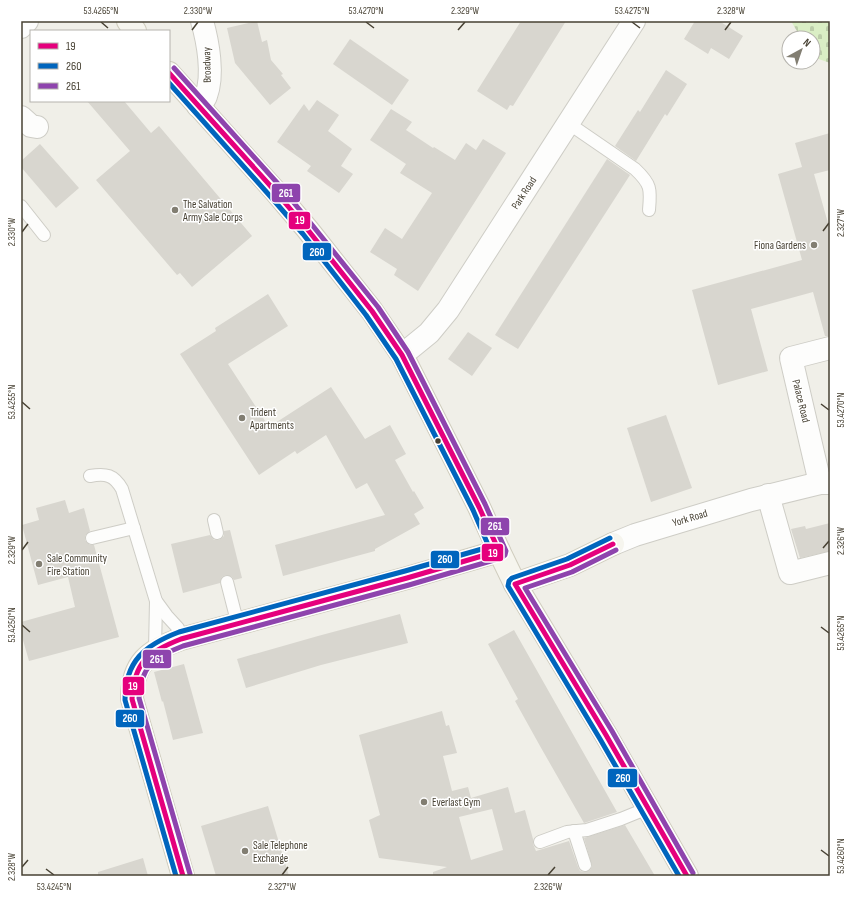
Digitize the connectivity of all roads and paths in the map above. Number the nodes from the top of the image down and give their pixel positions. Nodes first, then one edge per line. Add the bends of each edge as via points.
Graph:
1 (27, 21) edge
2 (128, 21) edge
3 (202, 21) edge
4 (634, 21) edge
5 (21, 27) edge
6 (134, 30) edge
7 (170, 74) edge
8 (198, 106) junction
9 (568, 123) junction
10 (21, 206) edge
11 (649, 210) dead end
12 (44, 235) dead end
13 (830, 348) edge
14 (402, 355) junction
15 (90, 476) dead end
16 (825, 483) edge
17 (768, 495) junction
18 (214, 520) dead end
19 (134, 528) junction
20 (217, 533) dead end
21 (92, 538) dead end
22 (613, 544) joint
23 (499, 551) junction
24 (830, 563) edge
25 (227, 582) dead end
26 (515, 584) junction
27 (156, 601) junction
28 (238, 625) junction
29 (181, 639) junction
30 (150, 654) junction
31 (648, 808) junction
32 (574, 832) junction
33 (540, 842) dead end
34 (585, 865) dead end
35 (183, 876) edge
36 (686, 876) edge

1 - 5 street
2 - 6 main road
3 - 8 street, Broadway via 206,34 209,80 206,98
4 - 9 street, Park Road
7 - 8 main road
8 - 14 main road via 308,230 372,311
9 - 11 lane via 643,176 651,192
9 - 14 street, Park Road via 448,310 429,333
10 - 12 lane
13 - 16 street, Palace Road via 791,358
14 - 23 main road via 479,506
15 - 19 lane via 106,475 118,482
16 - 17 street, York Road
17 - 22 street, York Road
17 - 24 street via 790,574
18 - 20 lane
19 - 21 lane
19 - 27 lane
22 - 26 main road via 570,565
23 - 26 main road
23 - 28 main road
25 - 28 lane
26 - 31 main road
27 - 29 lane via 178,628
27 - 30 lane
28 - 29 main road
29 - 30 main road via 168,643
30 - 35 main road via 134,676 132,699
31 - 32 lane via 587,830
31 - 36 main road
32 - 33 lane
32 - 34 lane

